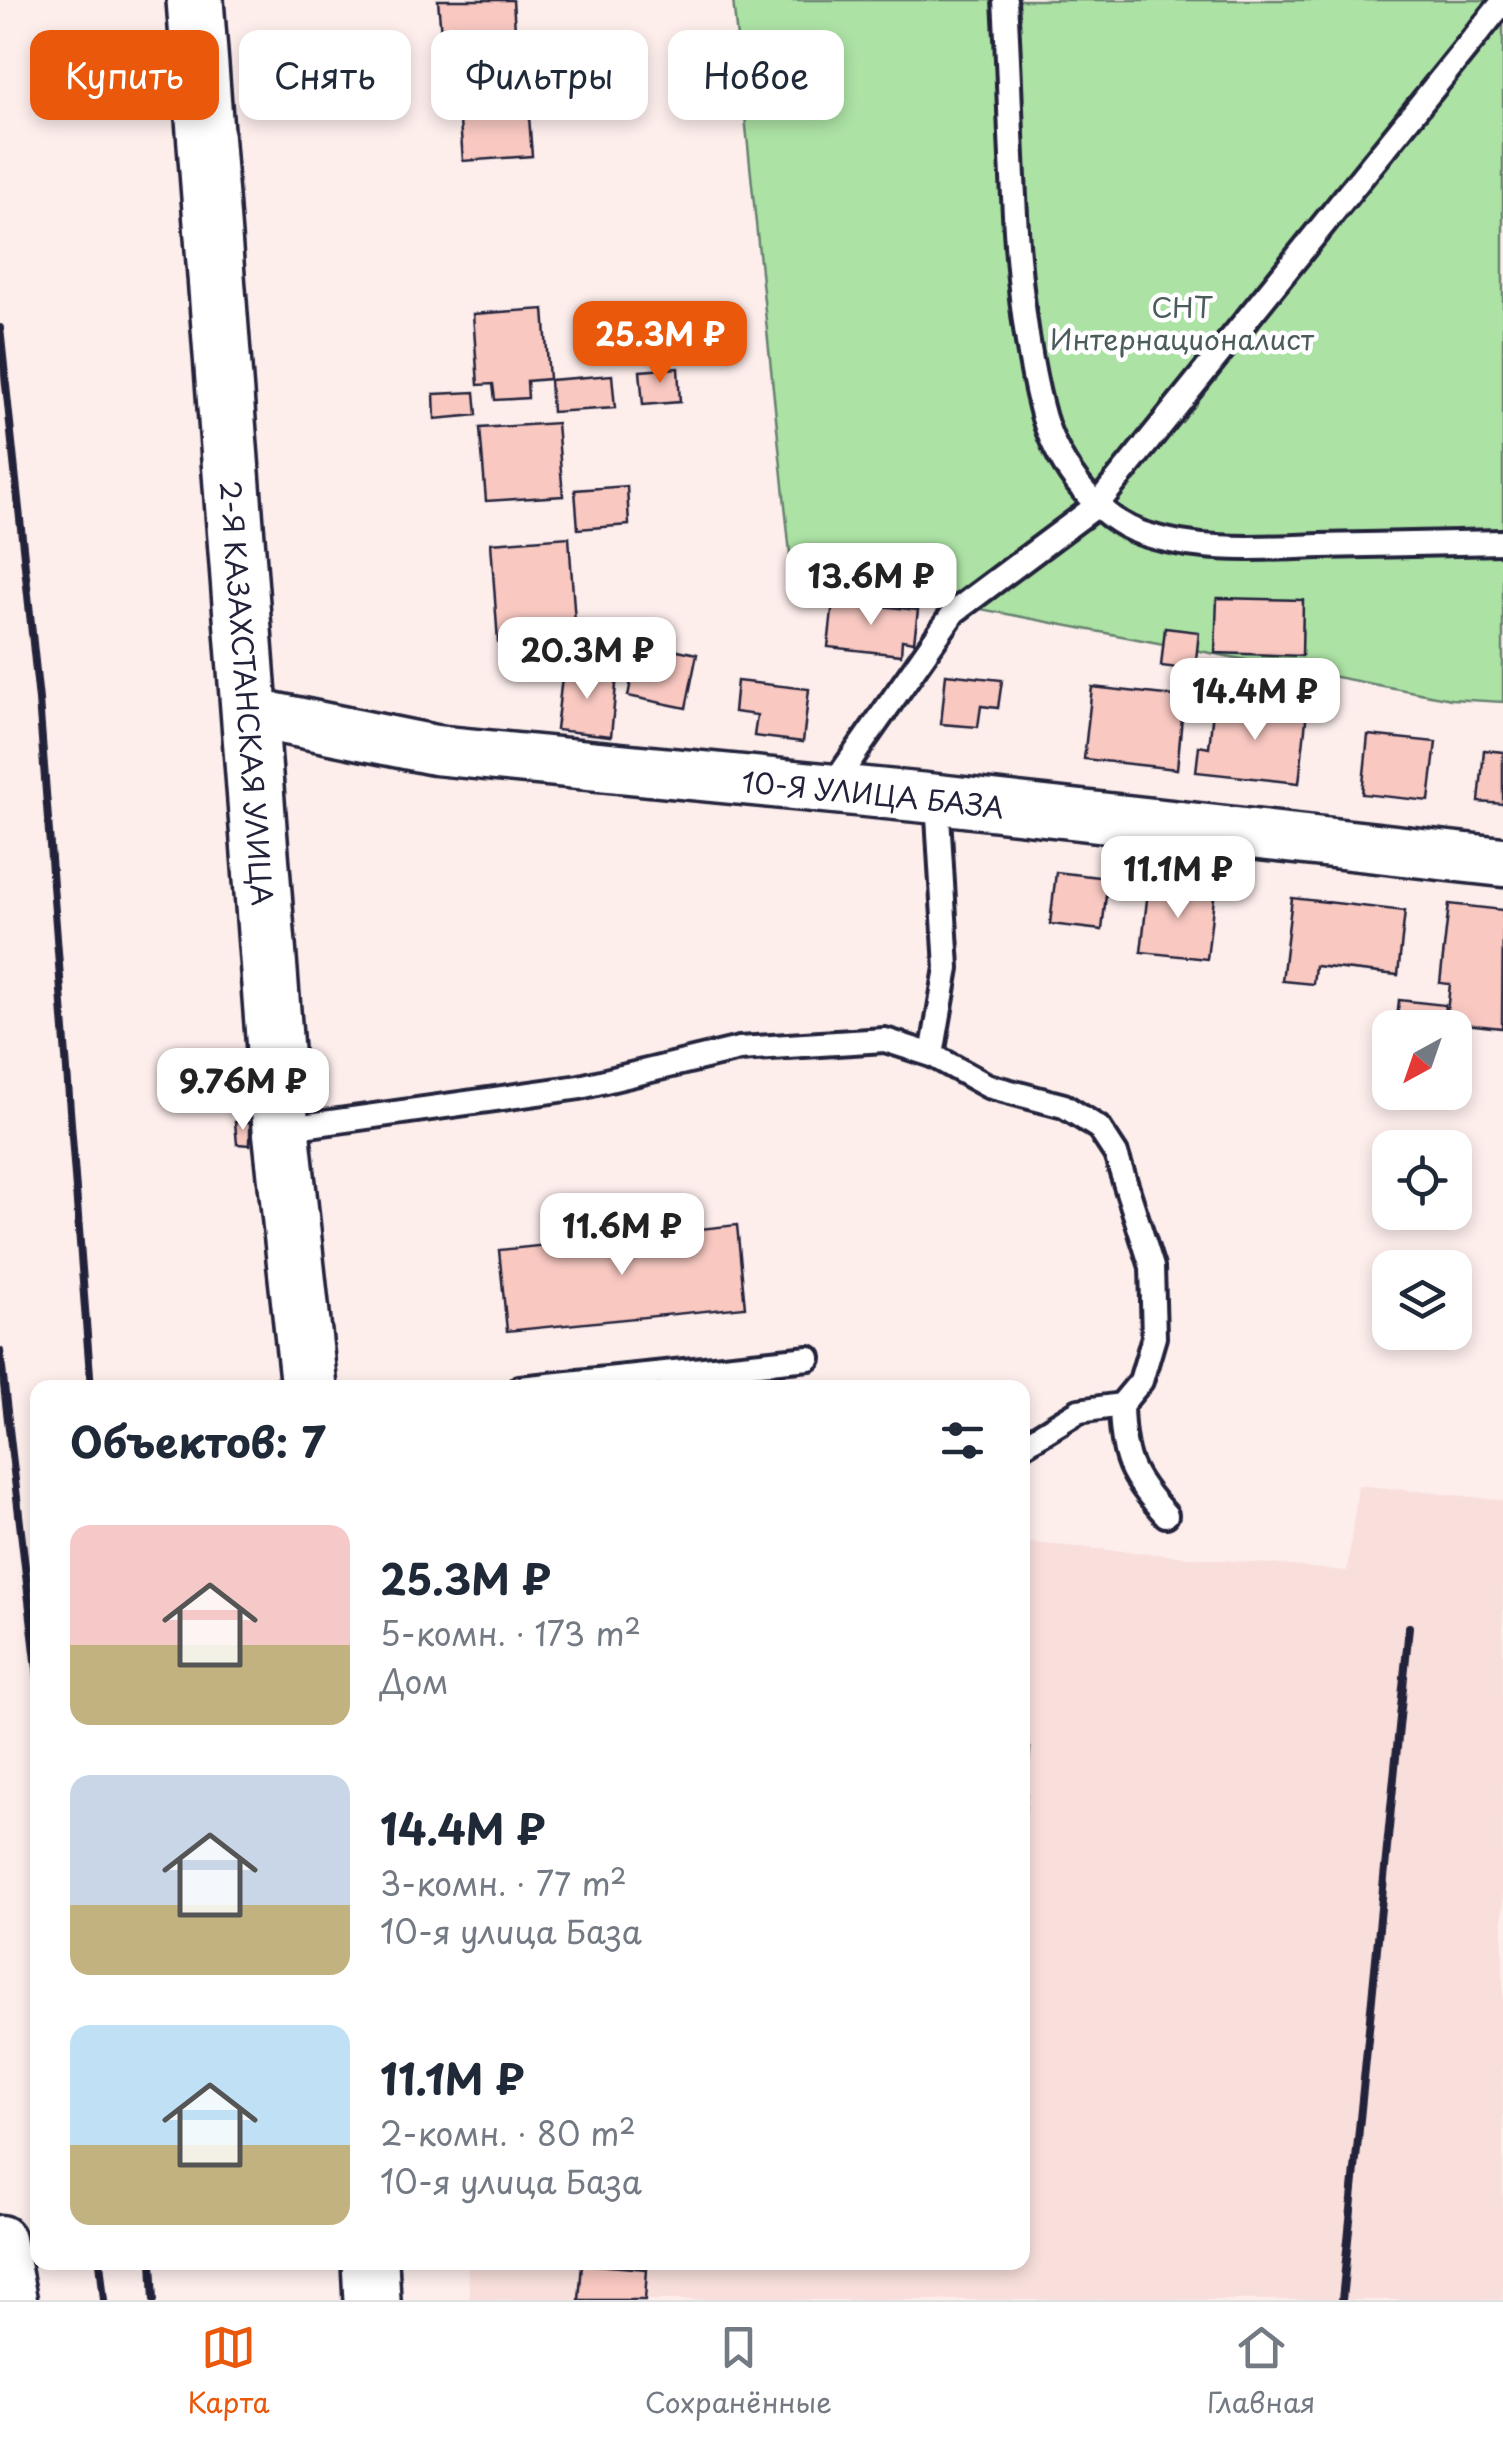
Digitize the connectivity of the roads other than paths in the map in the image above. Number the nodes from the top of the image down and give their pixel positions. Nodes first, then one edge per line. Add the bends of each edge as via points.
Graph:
1 (194, 0) edge
2 (1006, 0) edge
3 (1503, 2) edge
4 (1096, 506) junction
5 (1503, 542) edge
6 (247, 712) junction
7 (830, 789) junction
8 (937, 799) junction
9 (1503, 862) edge
10 (932, 1056) junction
11 (281, 1129) junction
12 (810, 1358) dead end
13 (309, 1380) edge
14 (597, 1380) edge
15 (1121, 1405) junction
16 (1030, 1441) edge
17 (1166, 1515) dead end
18 (0, 2240) edge
19 (370, 2270) edge
20 (12, 2300) edge
21 (372, 2300) edge

1 - 6 street, 2-Я КАЗАХСТАНСКАЯ УЛИЦА
2 - 4 lane via 1024,306 1042,410 1066,464
3 - 4 lane
4 - 5 lane via 1138,532 1180,543 1237,548
4 - 7 lane via 954,612
6 - 7 street, 10-Я УЛИЦА БАЗА via 435,750
6 - 11 street, 2-Я КАЗАХСТАНСКАЯ УЛИЦА
7 - 8 street, 10-Я УЛИЦА БАЗА
8 - 9 street, 10-Я УЛИЦА БАЗА
8 - 10 lane via 948,968
10 - 11 lane via 885,1040 739,1049 580,1087
10 - 15 lane via 988,1086 1064,1106 1099,1128 1116,1154 1152,1267 1154,1338 1141,1380
11 - 13 street, 2-Я КАЗАХСТАНСКАЯ УЛИЦА
12 - 14 lane
15 - 16 lane via 1078,1411
15 - 17 lane via 1122,1449 1139,1486
18 - 20 street
19 - 21 street

